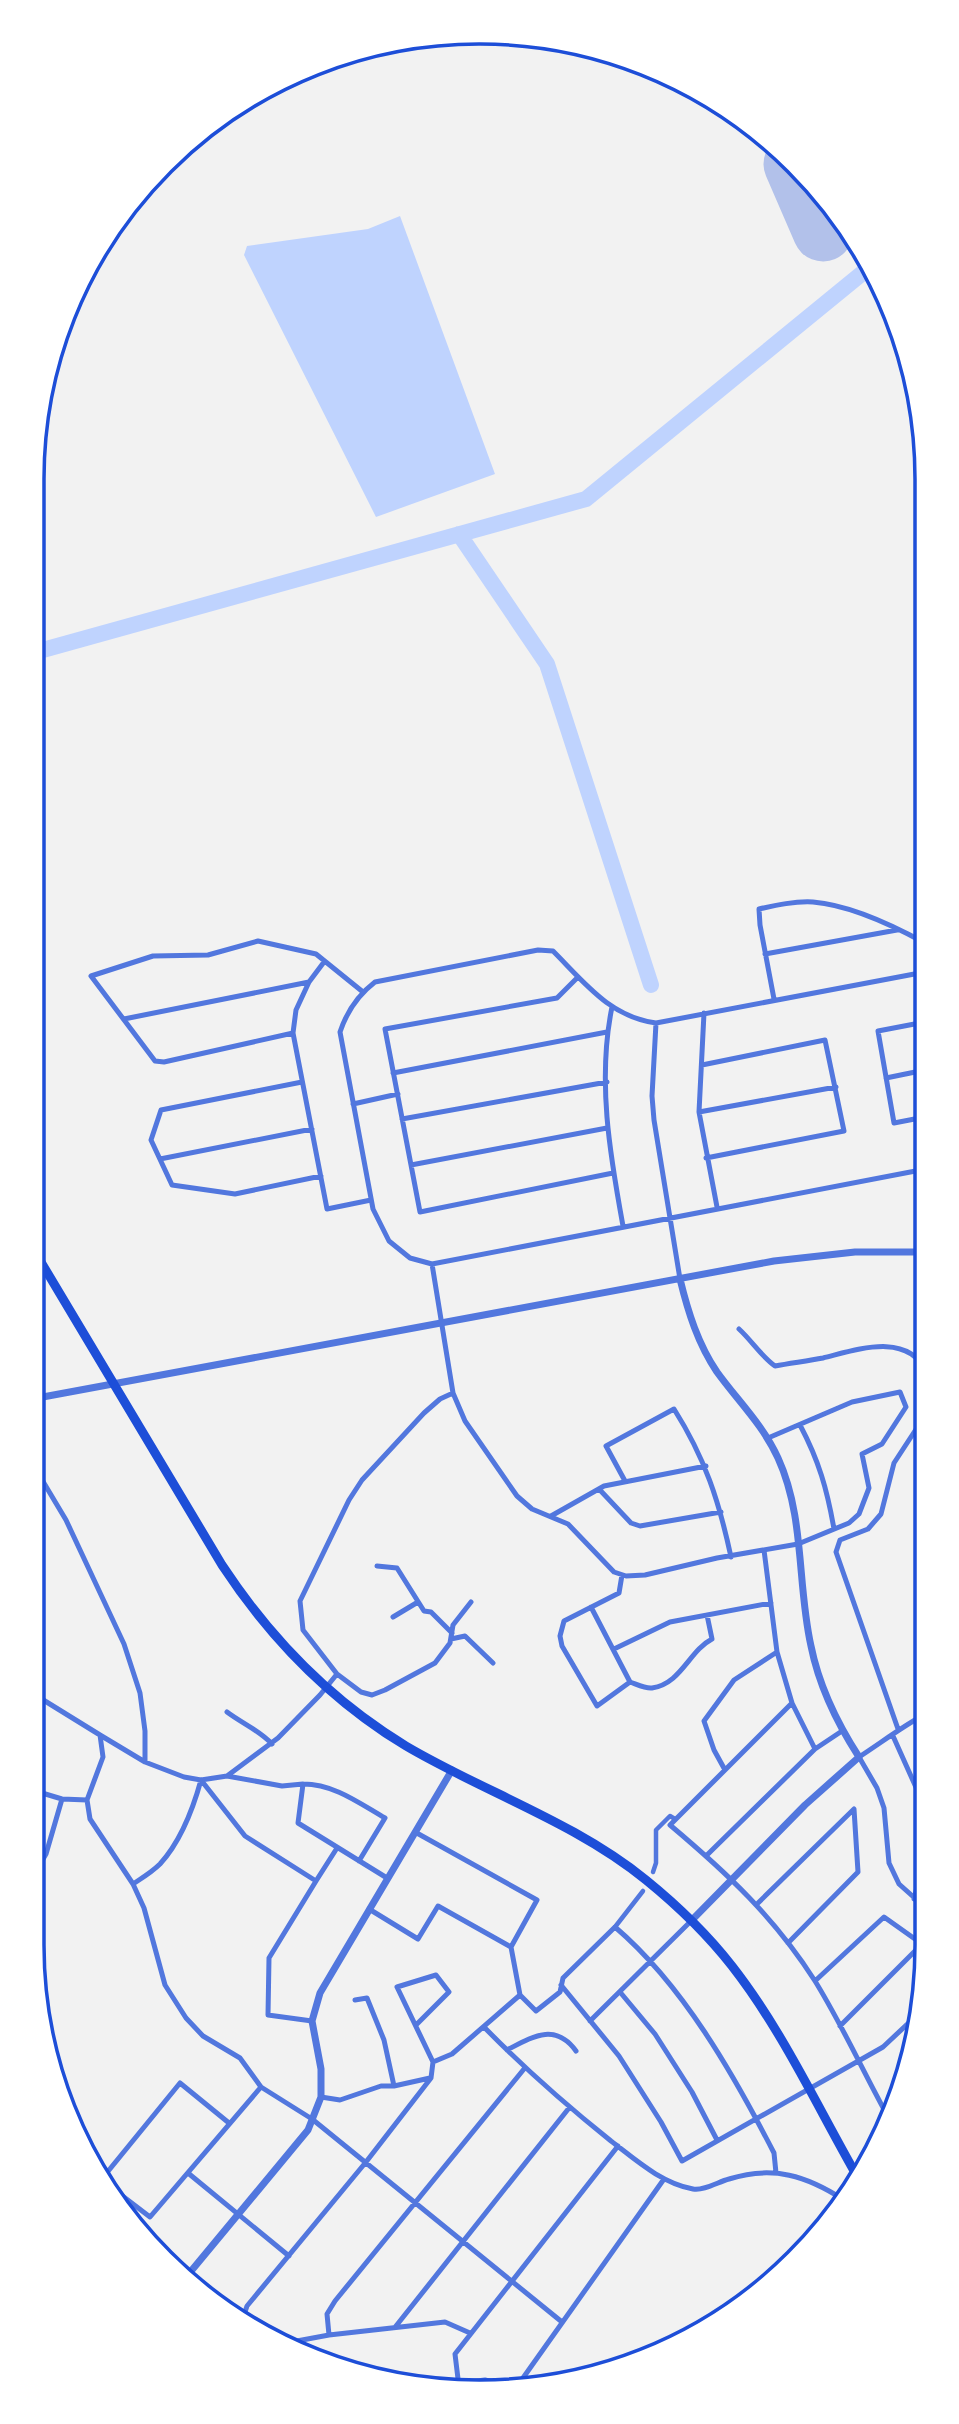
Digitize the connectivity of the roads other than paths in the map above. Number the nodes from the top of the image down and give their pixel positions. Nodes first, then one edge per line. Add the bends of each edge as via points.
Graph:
1 (900, 929) junction
2 (915, 937) edge
3 (765, 954) junction
4 (324, 962) junction
5 (915, 974) edge
6 (578, 977) junction
7 (309, 982) junction
8 (363, 992) junction
9 (774, 999) junction
10 (612, 1007) junction
11 (704, 1013) junction
12 (124, 1019) junction
13 (656, 1023) junction
14 (915, 1024) edge
15 (607, 1032) junction
16 (293, 1033) junction
17 (702, 1065) junction
18 (915, 1072) edge
19 (393, 1073) junction
20 (886, 1078) junction
21 (302, 1082) junction
22 (607, 1082) junction
23 (836, 1087) junction
24 (397, 1094) junction
25 (353, 1104) junction
26 (699, 1112) junction
27 (402, 1119) junction
28 (915, 1119) edge
29 (607, 1128) junction
30 (312, 1129) junction
31 (706, 1158) junction
32 (160, 1159) junction
33 (411, 1165) junction
34 (915, 1171) edge
35 (614, 1174) junction
36 (321, 1176) junction
37 (371, 1200) junction
38 (717, 1208) junction
39 (669, 1217) junction
40 (623, 1226) junction
41 (915, 1252) edge
42 (432, 1264) junction
43 (44, 1268) edge
44 (680, 1279) junction
45 (441, 1324) junction
46 (739, 1329) dead end
47 (915, 1359) edge
48 (112, 1384) junction
49 (453, 1393) junction
50 (44, 1397) edge
51 (800, 1425) junction
52 (915, 1431) edge
53 (768, 1438) junction
54 (706, 1466) junction
55 (625, 1481) junction
56 (44, 1483) edge
57 (599, 1489) junction
58 (721, 1512) junction
59 (550, 1517) junction
60 (834, 1529) junction
61 (797, 1544) junction
62 (764, 1550) junction
63 (731, 1557) junction
64 (377, 1566) dead end
65 (622, 1575) junction
66 (418, 1602) junction
67 (471, 1602) dead end
68 (771, 1603) junction
69 (591, 1607) junction
70 (707, 1615) junction
71 (393, 1617) dead end
72 (451, 1636) junction
73 (614, 1649) junction
74 (777, 1652) junction
75 (493, 1663) dead end
76 (337, 1674) junction
77 (630, 1682) junction
78 (327, 1688) junction
79 (44, 1700) edge
80 (792, 1703) junction
81 (228, 1712) dead end
82 (915, 1720) edge
83 (898, 1729) junction
84 (842, 1731) junction
85 (100, 1735) junction
86 (893, 1735) junction
87 (272, 1744) junction
88 (815, 1749) junction
89 (859, 1757) junction
90 (145, 1762) junction
91 (452, 1770) junction
92 (725, 1770) junction
93 (228, 1776) junction
94 (201, 1780) junction
95 (303, 1784) junction
96 (915, 1785) edge
97 (44, 1794) edge
98 (62, 1799) junction
99 (87, 1800) junction
100 (676, 1819) junction
101 (415, 1832) junction
102 (337, 1848) junction
103 (708, 1855) junction
104 (44, 1857) edge
105 (359, 1861) junction
106 (653, 1872) dead end
107 (387, 1878) junction
108 (733, 1878) junction
109 (316, 1881) junction
110 (133, 1884) junction
111 (643, 1891) dead end
112 (915, 1895) edge
113 (914, 1899) joint
114 (757, 1904) junction
115 (369, 1909) junction
116 (692, 1920) junction
117 (615, 1927) junction
118 (915, 1939) edge
119 (788, 1943) junction
120 (511, 1947) junction
121 (915, 1951) edge
122 (649, 1962) junction
123 (815, 1981) junction
124 (561, 1985) junction
125 (620, 1992) junction
126 (520, 1995) junction
127 (355, 2000) dead end
128 (312, 2021) junction
129 (590, 2021) junction
130 (908, 2023) edge
131 (416, 2025) junction
132 (840, 2026) junction
133 (484, 2027) junction
134 (507, 2050) junction
135 (576, 2051) dead end
136 (858, 2062) junction
137 (433, 2063) junction
138 (524, 2069) junction
139 (431, 2078) junction
140 (394, 2086) junction
141 (261, 2087) junction
142 (808, 2091) junction
143 (321, 2097) junction
144 (569, 2108) junction
145 (883, 2108) edge
146 (312, 2119) junction
147 (755, 2120) junction
148 (229, 2123) junction
149 (717, 2140) junction
150 (618, 2146) junction
151 (366, 2162) junction
152 (853, 2169) edge
153 (108, 2172) edge
154 (188, 2173) junction
155 (776, 2173) junction
156 (664, 2179) junction
157 (836, 2195) edge
158 (125, 2198) edge
159 (415, 2203) junction
160 (239, 2213) junction
161 (463, 2241) junction
162 (289, 2256) junction
163 (191, 2271) edge
164 (512, 2281) junction
165 (245, 2312) edge
166 (562, 2322) junction
167 (396, 2326) junction
168 (470, 2333) junction
169 (329, 2335) junction
170 (299, 2341) edge
171 (524, 2378) edge
172 (458, 2379) edge

1 - 2 street
1 - 3 street
1 - 3 street via 832,905 781,904 759,909
3 - 9 street
4 - 7 street
4 - 8 street
4 - 12 street via 316,954 258,941 208,955 153,956 91,976
5 - 9 street
6 - 8 street via 553,951 538,950 375,982
6 - 10 street
6 - 19 street via 557,998 385,1029
7 - 12 street
7 - 16 street via 296,1010
8 - 25 street via 340,1032
9 - 11 street
10 - 13 street via 626,1017
10 - 15 street
11 - 13 street
11 - 17 street
12 - 16 street via 155,1061 164,1062
13 - 39 street via 652,1096
14 - 20 street via 878,1031
15 - 19 street
15 - 22 street
16 - 21 street
17 - 23 street via 825,1040
17 - 26 street
18 - 20 street
19 - 24 street
20 - 28 street via 894,1123
21 - 30 street
21 - 32 street via 161,1110 151,1140
22 - 27 street
22 - 29 street
23 - 26 street
23 - 31 street via 844,1131
24 - 25 street
24 - 27 street
25 - 37 street
26 - 31 street
27 - 33 street
29 - 33 street
29 - 35 street
30 - 32 street
30 - 36 street
31 - 38 street
32 - 36 street via 172,1185 235,1194
33 - 35 street via 420,1212
34 - 38 street
35 - 40 street
36 - 37 street via 327,1209
37 - 42 street via 389,1241 410,1258
38 - 39 street
39 - 40 street
39 - 44 street
40 - 42 street
41 - 44 street via 813,1255
42 - 45 street
43 - 48 main road
44 - 45 street
44 - 53 street via 708,1358
45 - 48 street
45 - 49 street
46 - 47 street via 775,1366 882,1346 906,1349
48 - 50 street
48 - 78 main road via 246,1601 290,1654
49 - 59 street via 465,1421 517,1496
49 - 76 street via 424,1413 362,1480 300,1601 303,1630
51 - 53 street
51 - 60 street via 817,1458
51 - 60 street via 852,1402 900,1392 905,1407 883,1444 862,1454 869,1489 859,1514
52 - 83 street via 894,1463 881,1514 868,1530 840,1540 836,1552
53 - 61 street via 788,1483
54 - 55 street
54 - 55 street via 674,1409 606,1446
54 - 58 street
55 - 57 street
56 - 90 street via 124,1644 140,1693
57 - 58 street via 631,1523 640,1526
57 - 59 street
58 - 63 street
59 - 65 street via 568,1524
60 - 61 street
61 - 62 street
61 - 84 street via 810,1644
62 - 63 street
62 - 68 street
63 - 65 street via 645,1575
64 - 66 street via 397,1568
65 - 69 street via 619,1592
66 - 71 street
66 - 72 street
67 - 72 street via 453,1625
68 - 70 street
68 - 74 street
69 - 73 street
69 - 77 street via 564,1621 562,1646 597,1706
70 - 73 street via 670,1622
70 - 77 street via 712,1639 700,1645 671,1680 651,1688
72 - 75 street via 464,1636
72 - 76 street via 435,1663 372,1695
73 - 77 street
74 - 80 street
74 - 92 street via 734,1680 704,1721
76 - 78 street
78 - 87 street
78 - 91 main road via 388,1734
79 - 85 street
80 - 88 street
80 - 92 street
81 - 87 street
82 - 83 street
83 - 86 street
84 - 88 street
84 - 89 street
85 - 90 street
85 - 99 street via 103,1757
86 - 89 street
86 - 96 street
87 - 93 street
88 - 103 street
89 - 108 street
89 - 113 street via 884,1808 889,1863 899,1884
90 - 94 street
91 - 101 street
91 - 116 main road via 609,1854
92 - 100 street
93 - 94 street
93 - 95 street via 282,1786
94 - 109 street via 245,1836
94 - 110 street via 173,1846 160,1864
95 - 102 street via 298,1823
95 - 105 street via 339,1792 385,1818
97 - 98 street
98 - 99 street
98 - 104 street
99 - 110 street via 90,1819
100 - 103 street via 670,1825
100 - 106 street via 670,1816 656,1830
101 - 107 street
101 - 120 street via 537,1899
102 - 105 street
102 - 109 street
103 - 108 street
105 - 107 street
107 - 115 street
108 - 114 street
108 - 116 street
109 - 128 street via 269,1958 268,2015
110 - 141 street via 165,1985 186,2018 203,2036 240,2058
111 - 117 street
112 - 113 street
114 - 119 street
114 - 119 street via 853,1808 858,1872
115 - 120 street via 418,1939 438,1906
115 - 128 street via 320,1993
116 - 122 street
116 - 142 main road via 748,1987
117 - 122 street
117 - 124 street via 562,1978
118 - 123 street via 884,1917
119 - 123 street
120 - 126 street
121 - 132 street
122 - 125 street
122 - 147 street via 705,2031
123 - 132 street
124 - 126 street via 560,1992 536,2011
124 - 129 street
125 - 129 street
125 - 149 street via 655,2034
126 - 133 street
127 - 140 street via 367,1998 384,2040
128 - 143 street
129 - 149 street via 640,2086 682,2161
130 - 136 street
131 - 131 street via 397,1987 436,1975 449,1992
131 - 137 street
132 - 136 street
133 - 134 street
133 - 137 street via 452,2054
134 - 135 street via 536,2035 554,2034 569,2041
134 - 138 street
136 - 142 street
136 - 145 street
137 - 139 street
138 - 144 street
138 - 159 street
139 - 140 street
139 - 151 street
140 - 143 street via 340,2099
141 - 146 street
141 - 148 street
142 - 147 street
142 - 152 main road
143 - 146 street
144 - 150 street
144 - 161 street
146 - 151 street
146 - 160 street via 308,2130
147 - 149 street
147 - 155 street via 774,2153
148 - 153 street via 180,2082
148 - 154 street
150 - 156 street
150 - 164 street
151 - 159 street
151 - 162 street
154 - 158 street via 150,2217
154 - 160 street
155 - 156 street via 754,2172 695,2190
155 - 157 street via 814,2182
156 - 166 street
159 - 161 street
159 - 169 street via 335,2301 327,2314
160 - 162 street
160 - 163 street
161 - 164 street
161 - 167 street
162 - 165 street
164 - 166 street
164 - 168 street
166 - 171 street
167 - 168 street via 445,2322
167 - 169 street
168 - 172 street via 455,2354
169 - 170 street

